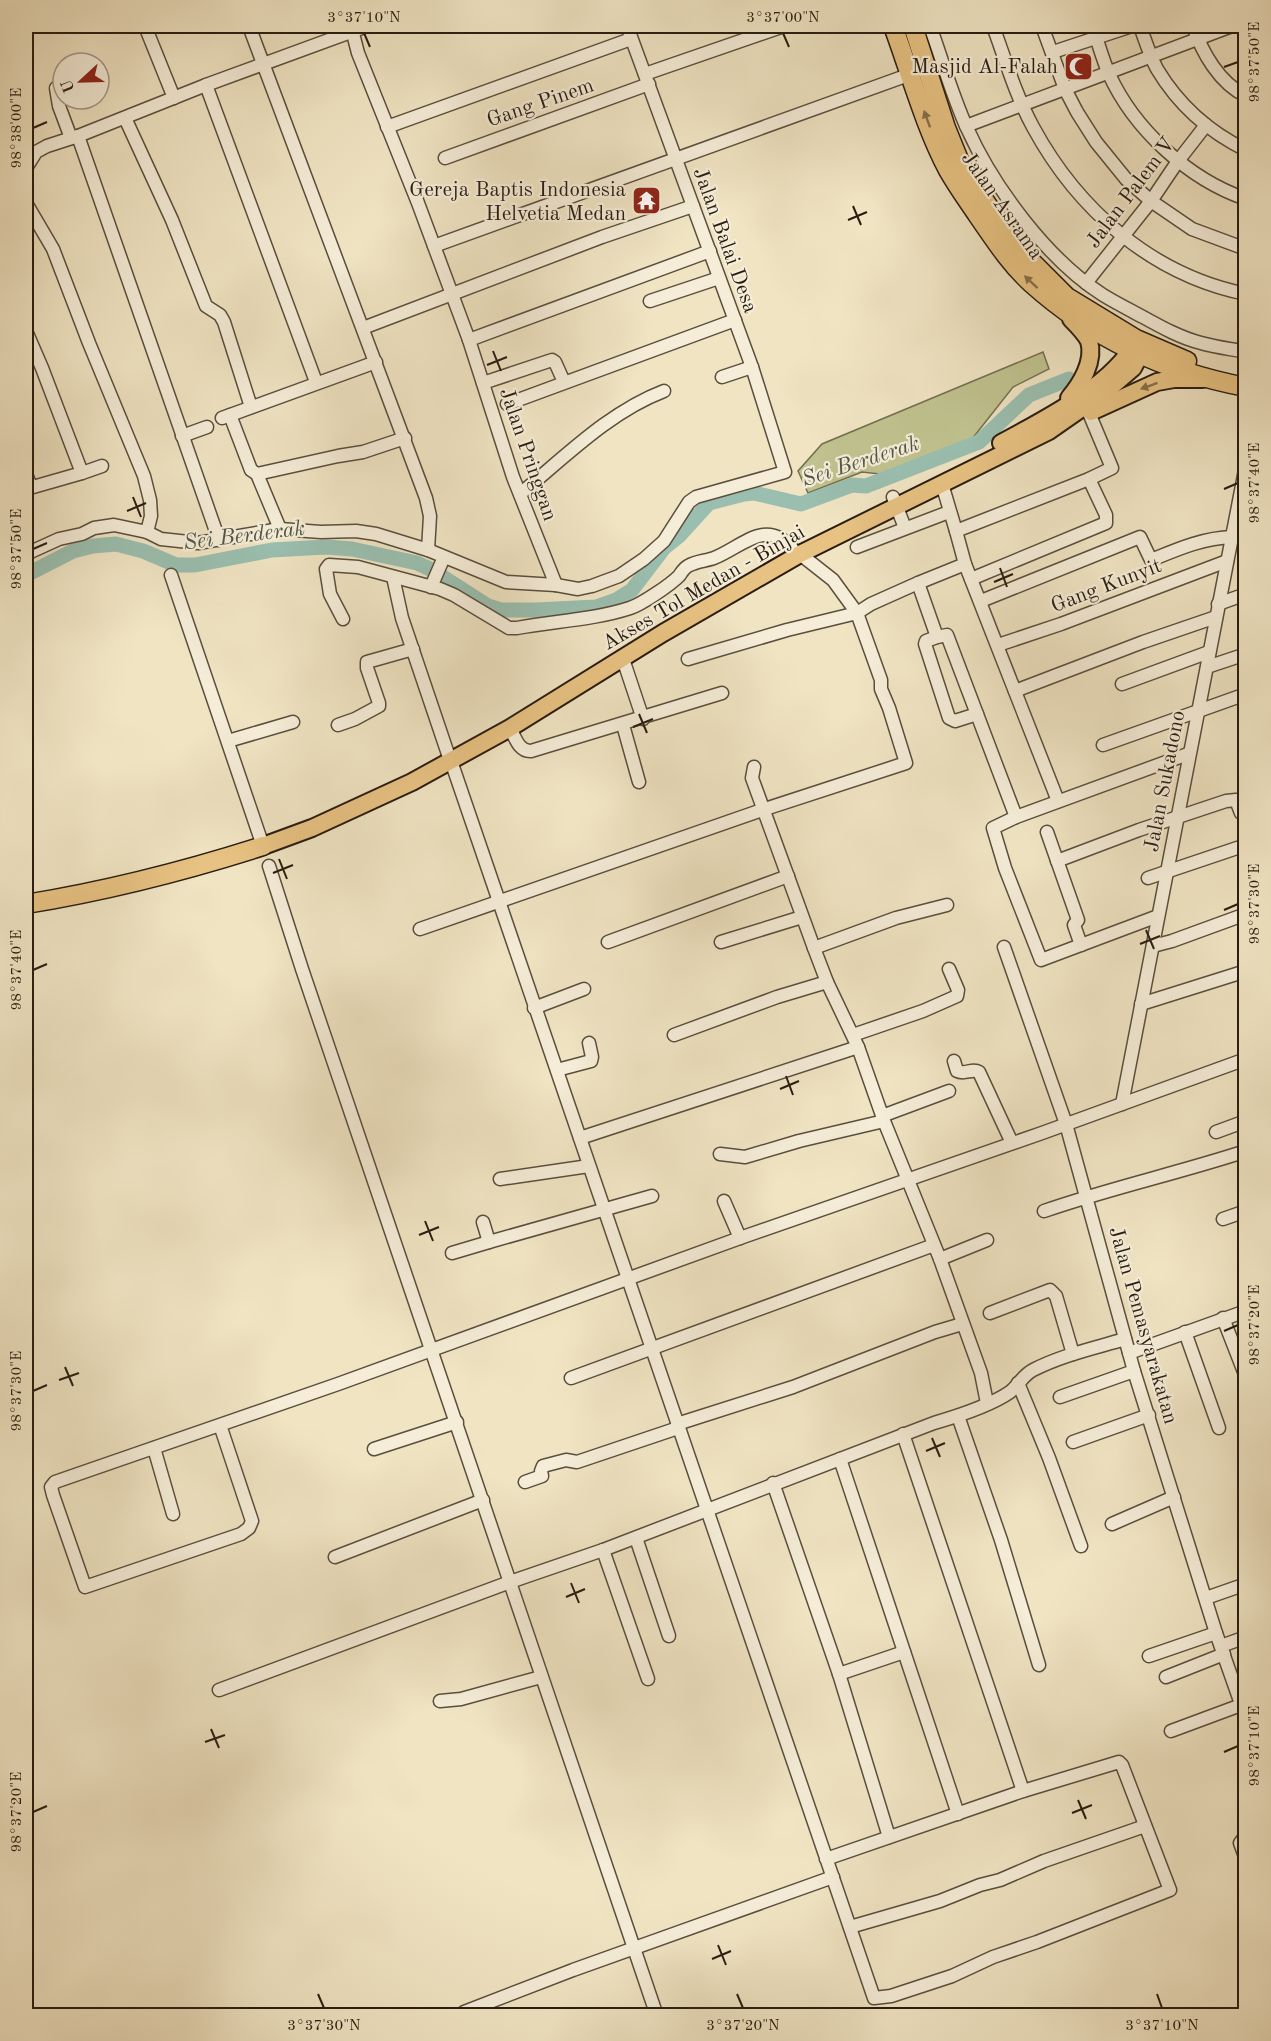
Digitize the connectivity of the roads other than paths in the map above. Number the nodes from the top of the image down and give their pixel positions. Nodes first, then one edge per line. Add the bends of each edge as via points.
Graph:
1 (145, 26) edge
2 (249, 26) edge
3 (367, 26) edge
4 (627, 26) edge
5 (784, 26) edge
6 (893, 26) edge
7 (913, 26) edge
8 (930, 26) edge
9 (993, 26) edge
10 (1042, 26) edge
11 (1092, 26) edge
12 (1132, 26) edge
13 (1140, 26) edge
14 (1193, 26) edge
15 (1232, 26) edge
16 (352, 28) edge
17 (1096, 38) junction
18 (1197, 38) junction
19 (631, 39) junction
20 (1053, 52) junction
21 (1152, 56) junction
22 (264, 65) junction
23 (1108, 72) junction
24 (911, 74) junction
25 (647, 79) junction
26 (206, 85) junction
27 (1065, 88) junction
28 (1245, 96) edge
29 (174, 98) junction
30 (1022, 105) junction
31 (61, 111) edge
32 (125, 118) junction
33 (1206, 125) junction
34 (966, 126) junction
35 (387, 127) junction
36 (74, 137) junction
37 (1245, 150) edge
38 (445, 158) dead end
39 (676, 159) junction
40 (1178, 161) junction
41 (26, 168) edge
42 (1245, 199) edge
43 (1151, 201) junction
44 (26, 203) edge
45 (693, 206) junction
46 (1122, 237) junction
47 (434, 246) junction
48 (1245, 249) edge
49 (710, 251) junction
50 (718, 278) junction
51 (1086, 283) junction
52 (452, 294) junction
53 (1245, 294) edge
54 (650, 302) dead end
55 (1064, 310) junction
56 (735, 320) junction
57 (363, 328) junction
58 (26, 332) edge
59 (469, 340) junction
60 (1138, 347) junction
61 (1245, 352) edge
62 (376, 362) junction
63 (752, 367) junction
64 (1245, 376) edge
65 (722, 377) dead end
66 (1207, 379) junction
67 (316, 382) junction
68 (564, 382) junction
69 (483, 383) junction
70 (1245, 387) edge
71 (664, 391) dead end
72 (507, 404) dead end
73 (251, 407) junction
74 (1059, 410) junction
75 (1089, 413) junction
76 (207, 427) dead end
77 (1055, 428) junction
78 (182, 436) junction
79 (405, 438) junction
80 (1245, 465) edge
81 (102, 466) dead end
82 (82, 473) junction
83 (26, 474) edge
84 (256, 474) junction
85 (1089, 479) junction
86 (942, 484) junction
87 (28, 488) edge
88 (1243, 491) edge
89 (520, 495) junction
90 (895, 502) junction
91 (949, 512) junction
92 (905, 528) junction
93 (280, 529) junction
94 (956, 531) junction
95 (147, 532) junction
96 (1237, 533) edge
97 (219, 540) junction
98 (857, 547) dead end
99 (428, 550) junction
100 (796, 551) junction
101 (26, 554) edge
102 (442, 559) junction
103 (1227, 561) junction
104 (965, 564) junction
105 (171, 575) dead end
106 (393, 577) junction
107 (971, 579) junction
108 (918, 583) junction
109 (432, 585) junction
110 (556, 585) junction
111 (1245, 594) edge
112 (981, 601) junction
113 (1218, 604) junction
114 (857, 613) junction
115 (1216, 618) junction
116 (343, 619) dead end
117 (937, 637) junction
118 (998, 645) junction
119 (413, 649) junction
120 (1209, 652) junction
121 (1245, 654) edge
122 (623, 658) junction
123 (688, 659) dead end
124 (1207, 667) junction
125 (1122, 684) dead end
126 (564, 690) junction
127 (1015, 691) junction
128 (722, 693) dead end
129 (1245, 694) edge
130 (1198, 711) junction
131 (977, 714) junction
132 (643, 719) junction
133 (293, 722) dead end
134 (338, 725) dead end
135 (623, 725) junction
136 (510, 728) junction
137 (228, 741) junction
138 (1103, 745) dead end
139 (1188, 754) junction
140 (449, 758) junction
141 (754, 767) dead end
142 (639, 782) dead end
143 (1058, 801) junction
144 (765, 809) junction
145 (1241, 813) dead end
146 (1016, 817) junction
147 (1177, 817) junction
148 (1047, 832) dead end
149 (261, 842) junction
150 (1245, 845) edge
151 (1057, 861) junction
152 (269, 866) dead end
153 (1167, 872) junction
154 (788, 876) junction
155 (1148, 878) dead end
156 (26, 895) edge
157 (498, 902) junction
158 (26, 904) edge
159 (947, 905) dead end
160 (1245, 914) edge
161 (1158, 916) junction
162 (802, 917) junction
163 (420, 929) dead end
164 (608, 942) dead end
165 (721, 942) dead end
166 (1081, 945) junction
167 (1153, 946) junction
168 (1004, 947) dead end
169 (814, 948) junction
170 (949, 969) dead end
171 (1245, 971) edge
172 (827, 982) junction
173 (584, 989) dead end
174 (1141, 1004) junction
175 (534, 1008) junction
176 (674, 1035) dead end
177 (853, 1035) junction
178 (589, 1044) dead end
179 (858, 1047) junction
180 (1245, 1059) edge
181 (954, 1061) dead end
182 (557, 1070) junction
183 (949, 1091) dead end
184 (1122, 1104) junction
185 (883, 1119) junction
186 (1245, 1121) edge
187 (1066, 1124) junction
188 (1216, 1132) dead end
189 (580, 1137) junction
190 (1012, 1143) junction
191 (1245, 1151) edge
192 (720, 1154) dead end
193 (589, 1166) junction
194 (500, 1179) dead end
195 (908, 1180) junction
196 (652, 1196) dead end
197 (1086, 1197) junction
198 (724, 1201) dead end
199 (602, 1209) junction
200 (1044, 1211) dead end
201 (1245, 1211) edge
202 (1223, 1219) dead end
203 (483, 1222) dead end
204 (740, 1238) junction
205 (987, 1240) dead end
206 (489, 1242) junction
207 (934, 1245) junction
208 (452, 1253) dead end
209 (940, 1259) junction
210 (628, 1280) junction
211 (1245, 1311) edge
212 (990, 1313) dead end
213 (1223, 1318) junction
214 (962, 1324) junction
215 (1185, 1332) junction
216 (1125, 1339) junction
217 (651, 1348) junction
218 (431, 1350) junction
219 (1129, 1353) junction
220 (1072, 1354) junction
221 (1134, 1371) junction
222 (1245, 1377) edge
223 (571, 1378) dead end
224 (1018, 1383) junction
225 (1060, 1397) dead end
226 (987, 1403) junction
227 (1149, 1415) junction
228 (958, 1416) junction
229 (457, 1422) junction
230 (220, 1425) junction
231 (677, 1426) junction
232 (1219, 1428) dead end
233 (903, 1434) junction
234 (1073, 1442) dead end
235 (154, 1448) junction
236 (374, 1449) dead end
237 (840, 1459) junction
238 (525, 1482) dead end
239 (773, 1484) junction
240 (1174, 1497) junction
241 (483, 1500) junction
242 (707, 1509) junction
243 (173, 1514) dead end
244 (1112, 1524) dead end
245 (636, 1538) junction
246 (1081, 1546) dead end
247 (603, 1550) junction
248 (335, 1557) dead end
249 (510, 1582) junction
250 (1245, 1584) edge
251 (1206, 1598) junction
252 (1216, 1633) junction
253 (669, 1636) dead end
254 (1245, 1637) edge
255 (1223, 1650) junction
256 (904, 1652) junction
257 (1149, 1656) dead end
258 (1039, 1665) dead end
259 (839, 1674) junction
260 (541, 1677) junction
261 (1166, 1677) dead end
262 (648, 1679) dead end
263 (219, 1689) dead end
264 (1242, 1700) edge
265 (440, 1701) dead end
266 (1245, 1718) edge
267 (1171, 1731) dead end
268 (1023, 1791) junction
269 (958, 1814) junction
270 (1144, 1826) junction
271 (1245, 1835) edge
272 (889, 1837) junction
273 (826, 1859) junction
274 (1245, 1859) edge
275 (833, 1877) junction
276 (850, 1927) junction
277 (634, 1949) junction
278 (464, 2012) dead end
279 (657, 2016) edge

1 - 29 street
2 - 22 street
3 - 16 street
4 - 19 street, Jalan Balai Desa
5 - 25 street, Gang Pinem
6 - 24 highway, Jalan Asrama
7 - 60 highway, Jalan Asrama via 961,165 1013,243 1067,297
8 - 34 street
9 - 30 street
10 - 20 street
11 - 17 street
12 - 17 street
13 - 21 street
14 - 18 street
15 - 18 street
16 - 22 street
16 - 35 street, Jalan Pringgan
17 - 20 street
17 - 23 street
18 - 21 street
18 - 28 street via 1221,75
19 - 25 street, Jalan Balai Desa
19 - 35 street
20 - 27 street
21 - 23 street
21 - 33 street via 1168,85
22 - 26 street
22 - 57 street
23 - 27 street
23 - 40 street via 1141,124
24 - 39 street
55 -> 24 highway, Jalan Asrama via 1015,266 948,171
25 - 38 street, Gang Pinem
25 - 39 street, Jalan Balai Desa
26 - 29 street
26 - 67 street
27 - 30 street
27 - 43 street via 1096,142 1126,179
29 - 32 street
30 - 34 street
30 - 46 street via 1063,174
31 - 36 street
32 - 36 street
32 - 73 street via 206,306 224,322
33 - 37 street
33 - 40 street, Jalan Palem V
34 - 51 street via 1001,190 1022,218
35 - 47 street, Jalan Pringgan
36 - 41 street via 36,152
36 - 78 street
39 - 45 street, Jalan Balai Desa
39 - 47 street
40 - 42 street via 1208,183
40 - 43 street, Jalan Palem V
43 - 46 street, Jalan Palem V
43 - 48 street via 1203,234
44 - 95 street via 53,249 144,476 151,516
45 - 49 street, Jalan Balai Desa
45 - 52 street
46 - 51 street, Jalan Palem V
46 - 53 street via 1180,273
47 - 52 street, Jalan Pringgan
49 - 50 street, Jalan Balai Desa
49 - 59 street
50 - 54 street
50 - 56 street, Jalan Balai Desa
51 - 61 street via 1154,324 1200,343
52 - 57 street
52 - 59 street, Jalan Pringgan
55 - 60 highway, Jalan Asrama
55 - 74 main road via 1084,333 1090,352 1079,385
56 - 63 street, Jalan Balai Desa
56 - 68 street
57 - 62 street
58 - 82 street
59 - 69 street, Jalan Pringgan
60 - 64 highway, Jalan Asrama
60 - 66 highway, Jalan Asrama
60 - 74 main road, Akses Tol Medan - Binjai via 1101,381
60 - 77 main road, Akses Tol Medan - Binjai via 1133,368
62 - 67 street
62 - 79 street
63 - 65 street
63 - 110 street, Jalan Balai Desa via 785,469 783,473 696,497 664,541 619,576 578,589
66 - 70 highway, Jalan Asrama
66 -> 75 main road via 1157,382
67 - 73 street
68 - 69 street via 552,360
68 - 72 street
69 - 89 street, Jalan Pringgan
71 - 89 street via 612,418
73 - 84 street via 226,416
74 - 90 main road, Akses Tol Medan - Binjai
75 - 77 main road
75 - 85 street via 1112,465 1110,470
76 - 78 street
77 - 86 main road, Akses Tol Medan - Binjai
78 - 97 street
79 - 84 street via 363,452
79 - 99 street via 429,509
80 - 88 street, Jalan Sukadono
81 - 82 street
82 - 87 street
83 - 87 street
84 - 93 street
85 - 94 street
85 - 107 street via 1106,515 1106,524
86 - 90 main road, Akses Tol Medan - Binjai
86 - 91 street
88 - 96 street, Jalan Sukadono
89 - 110 street, Jalan Pringgan
90 - 92 street
90 - 100 main road, Akses Tol Medan - Binjai
91 - 92 street
91 - 94 street
92 - 98 street
93 - 97 street
93 - 99 street via 356,531
94 - 104 street
95 - 97 street via 179,542
95 - 101 street via 114,525 94,528
96 - 103 street, Jalan Sukadono
96 - 112 street via 1196,542 1151,560 1140,537
99 - 102 street
100 - 109 street via 779,537 760,535 717,557 686,567 679,577 634,607 517,628 509,628
100 - 114 street via 833,580
100 - 122 main road, Akses Tol Medan - Binjai
100 - 126 main road, Akses Tol Medan - Binjai
102 - 109 street
102 - 110 street via 506,582
103 - 113 street, Jalan Sukadono
103 - 118 street, Gang Kunyit
104 - 107 street
104 - 108 street
105 - 137 street
106 - 109 street
106 - 116 street via 358,567 329,565 330,594
106 - 119 street
107 - 112 street
108 - 114 street
108 - 117 street
111 - 113 street
112 - 118 street
113 - 115 street, Jalan Sukadono
114 - 123 street
114 - 144 street via 906,763
115 - 120 street, Jalan Sukadono
115 - 127 street
117 - 131 street via 947,636
117 - 131 street via 925,644 949,718 955,721
118 - 127 street
119 - 134 street via 367,662 379,706
119 - 140 street
120 - 124 street, Jalan Sukadono
120 - 125 street
121 - 124 street
122 - 126 main road, Akses Tol Medan - Binjai
122 - 132 street
124 - 130 street, Jalan Sukadono
126 - 136 main road, Akses Tol Medan - Binjai
126 - 140 main road, Akses Tol Medan - Binjai
127 - 143 street
128 - 132 street
129 - 130 street
130 - 138 street
130 - 139 street, Jalan Sukadono
131 - 146 street
132 - 135 street
133 - 137 street
135 - 136 street via 527,752
135 - 142 street
136 - 140 main road, Akses Tol Medan - Binjai
137 - 149 street
139 - 143 street
139 - 147 street, Jalan Sukadono
140 - 149 main road, Akses Tol Medan - Binjai via 373,797
140 - 157 street
141 - 144 street via 752,778
143 - 146 street
144 - 154 street
144 - 157 street
145 - 147 street via 1234,800
146 - 166 street via 993,828 1040,960
147 - 151 street
147 - 153 street, Jalan Sukadono
148 - 151 street
149 - 156 highway
149 - 158 highway via 204,865
150 - 153 street
151 - 166 street via 1078,920 1074,925
152 - 218 street
153 - 155 street
153 - 161 street, Jalan Sukadono
154 - 162 street
154 - 164 street
157 - 163 street
157 - 175 street
159 - 169 street via 896,918
160 - 167 street
161 - 166 street
161 - 167 street, Jalan Sukadono
162 - 165 street
162 - 169 street
167 - 174 street, Jalan Sukadono
168 - 187 street, Jalan Pemasyarakatan
169 - 172 street
170 - 177 street via 957,996
171 - 174 street
172 - 176 street
172 - 177 street
173 - 175 street
174 - 184 street, Jalan Sukadono
175 - 182 street
177 - 179 street
178 - 182 street via 591,1061
179 - 185 street
179 - 189 street
180 - 184 street
181 - 190 street via 961,1073 979,1072
182 - 189 street
183 - 185 street
184 - 187 street
185 - 192 street via 745,1157
185 - 195 street
186 - 188 street
187 - 190 street
187 - 197 street, Jalan Pemasyarakatan
189 - 193 street
190 - 195 street
191 - 197 street
193 - 194 street
193 - 199 street
195 - 204 street
195 - 207 street
196 - 199 street
197 - 200 street
197 - 216 street, Jalan Pemasyarakatan
198 - 204 street
199 - 206 street
199 - 210 street
201 - 202 street
203 - 206 street
204 - 210 street
205 - 209 street
206 - 208 street
207 - 209 street
207 - 217 street
209 - 214 street
210 - 217 street
210 - 218 street
211 - 213 street
212 - 220 street via 1050,1290 1056,1296
213 - 215 street
213 - 222 street
214 - 226 street via 981,1373
214 - 231 street
215 - 219 street
215 - 232 street
216 - 219 street, Jalan Pemasyarakatan
216 - 220 street
217 - 223 street
217 - 231 street
218 - 229 street
218 - 230 street
219 - 221 street, Jalan Pemasyarakatan
220 - 224 street via 1034,1370
221 - 225 street
221 - 227 street, Jalan Pemasyarakatan
224 - 226 street via 1014,1390
224 - 246 street
226 - 228 street
227 - 234 street
227 - 240 street, Jalan Pemasyarakatan
228 - 233 street
228 - 258 street
229 - 236 street
229 - 241 street
230 - 235 street
230 - 235 street via 252,1521 249,1528 187,1554 85,1587 52,1495 52,1483
231 - 238 street via 577,1462 566,1460 543,1466 542,1477
231 - 242 street
233 - 237 street
233 - 268 street
235 - 243 street
237 - 239 street
237 - 256 street
239 - 242 street
239 - 259 street
240 - 244 street
240 - 251 street, Jalan Pemasyarakatan
241 - 248 street
241 - 249 street
242 - 245 street
242 - 273 street
245 - 247 street
245 - 253 street
247 - 249 street
247 - 262 street
249 - 260 street
249 - 263 street
250 - 251 street
251 - 252 street, Jalan Pemasyarakatan
252 - 255 street, Jalan Pemasyarakatan
252 - 257 street
254 - 255 street
255 - 261 street
255 - 264 street, Jalan Pemasyarakatan
256 - 259 street
256 - 269 street
259 - 272 street
260 - 265 street
260 - 277 street
264 - 266 street, Jalan Pemasyarakatan
264 - 267 street
268 - 269 street
268 - 270 street via 1119,1762
269 - 272 street
270 - 276 street via 940,1901
270 - 276 street via 1170,1891 938,1980 874,1998
271 - 274 street via 1240,1843
272 - 273 street
273 - 275 street
275 - 276 street
275 - 277 street
277 - 278 street
277 - 279 street

